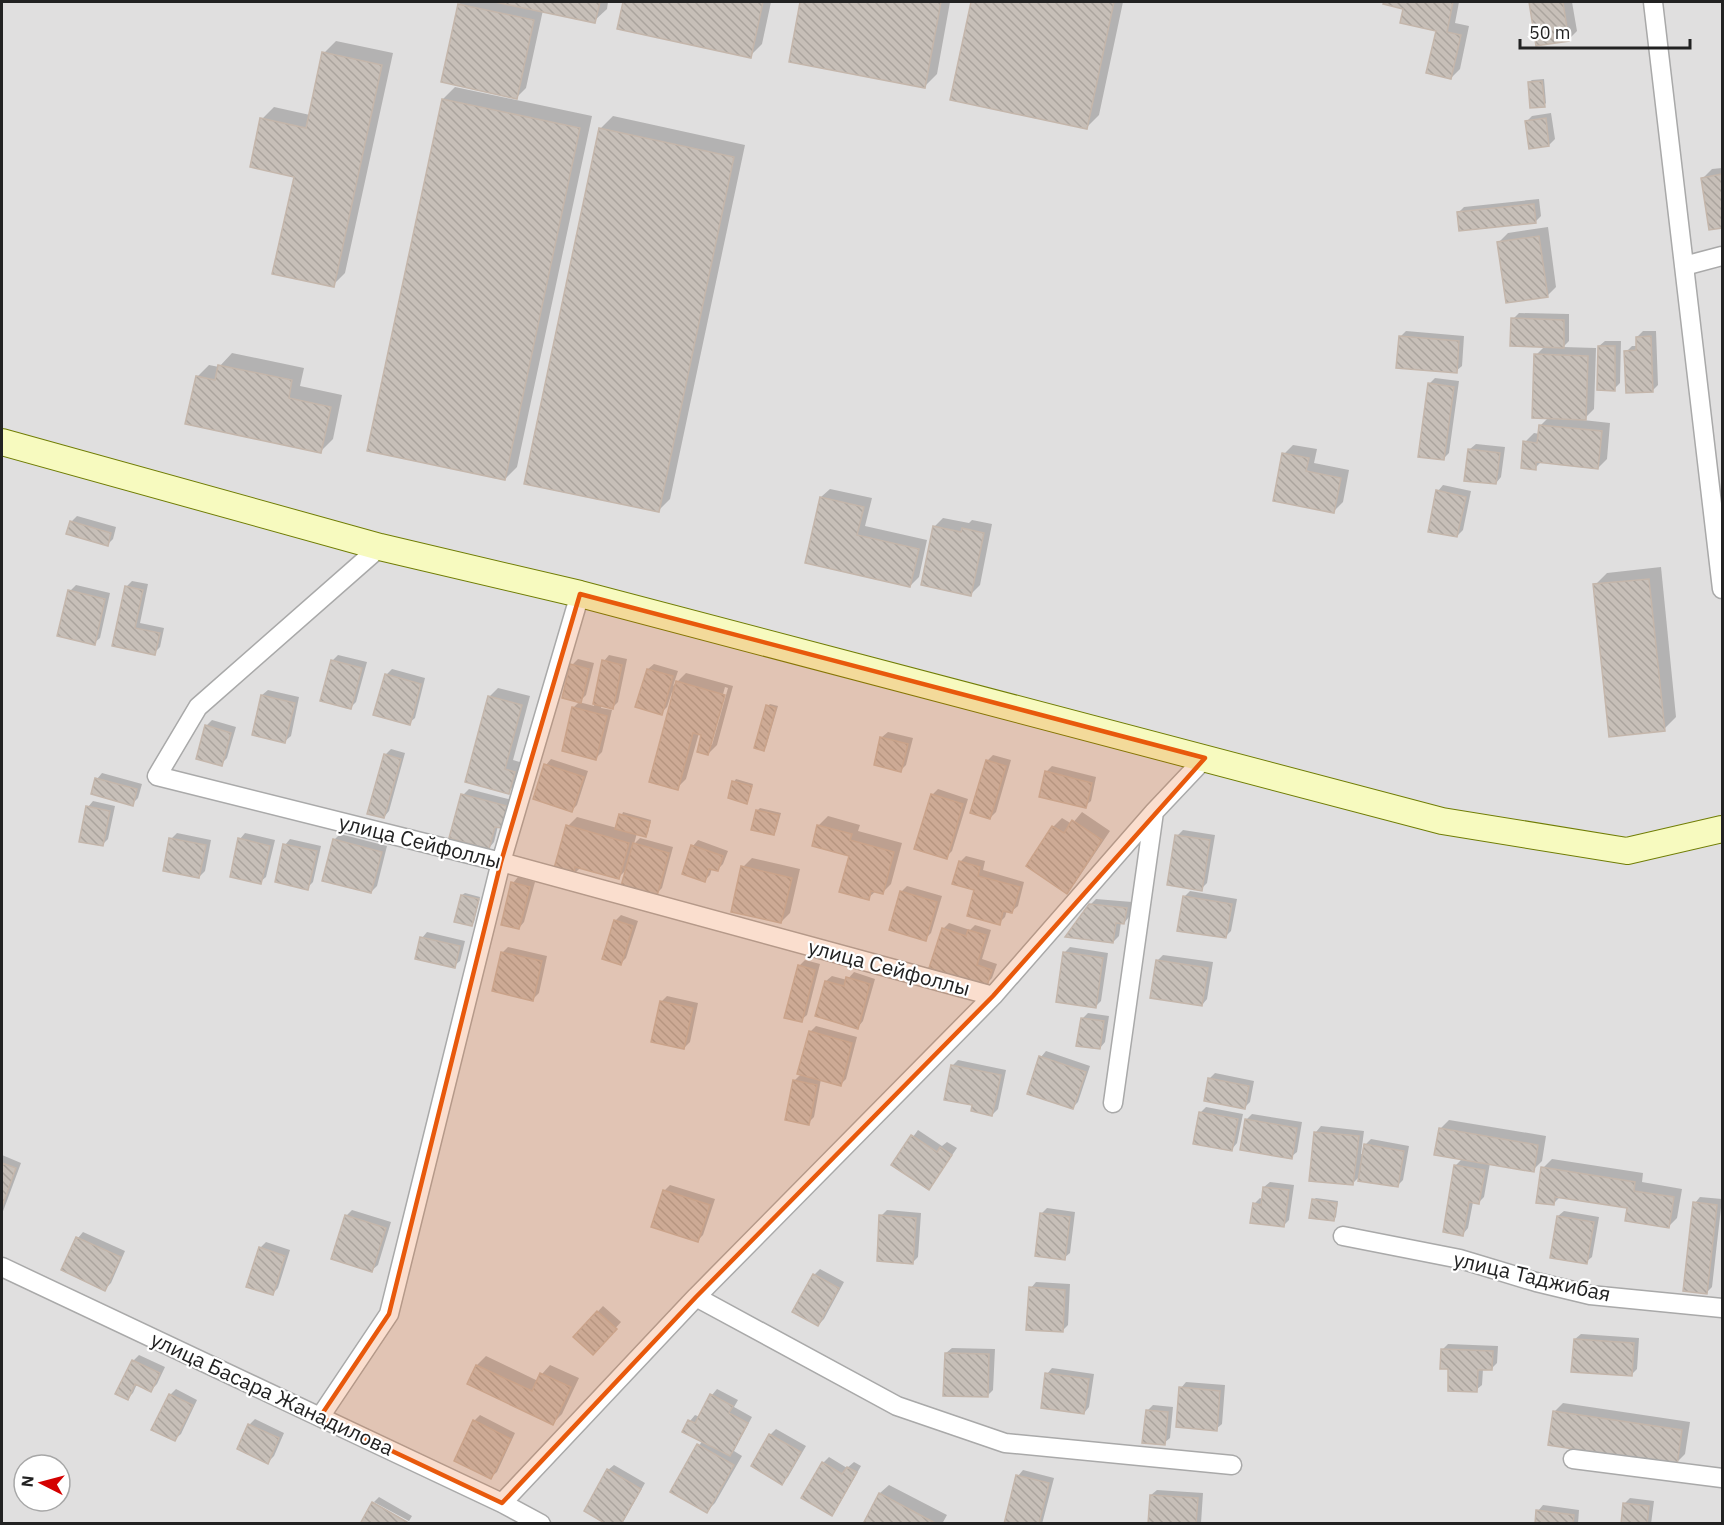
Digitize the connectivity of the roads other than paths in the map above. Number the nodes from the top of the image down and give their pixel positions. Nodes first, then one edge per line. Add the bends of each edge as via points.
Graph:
1 (1653, 2) edge
2 (1722, 256) edge
3 (1684, 266) junction
4 (2, 442) edge
5 (380, 547) junction
6 (1722, 590) edge
7 (580, 594) junction
8 (1205, 758) junction
9 (1154, 812) junction
10 (1722, 829) edge
11 (501, 862) junction
12 (993, 996) junction
13 (1113, 1103) dead end
14 (1343, 1236) dead end
15 (2, 1267) edge
16 (696, 1297) junction
17 (1722, 1308) edge
18 (320, 1417) junction
19 (1573, 1459) dead end
20 (1232, 1465) dead end
21 (1722, 1478) edge
22 (502, 1503) junction
23 (541, 1524) edge

1 - 3 street
2 - 3 street
3 - 6 street
4 - 5 street
5 - 7 street
5 - 11 street, улица Сейфоллы via 198,707 157,776
7 - 8 street
7 - 11 street
8 - 9 street
8 - 10 street via 1442,821 1627,851
9 - 12 street
9 - 13 street
11 - 12 street, улица Сейфоллы
11 - 18 street via 389,1314
12 - 16 street
14 - 17 street, улица Таджибая via 1460,1259 1590,1294
15 - 18 street, улица Басара Жанадилова
16 - 20 street via 897,1406 1005,1443
16 - 22 street
18 - 22 street, улица Басара Жанадилова
19 - 21 street
22 - 23 street, улица Басара Жанадилова

